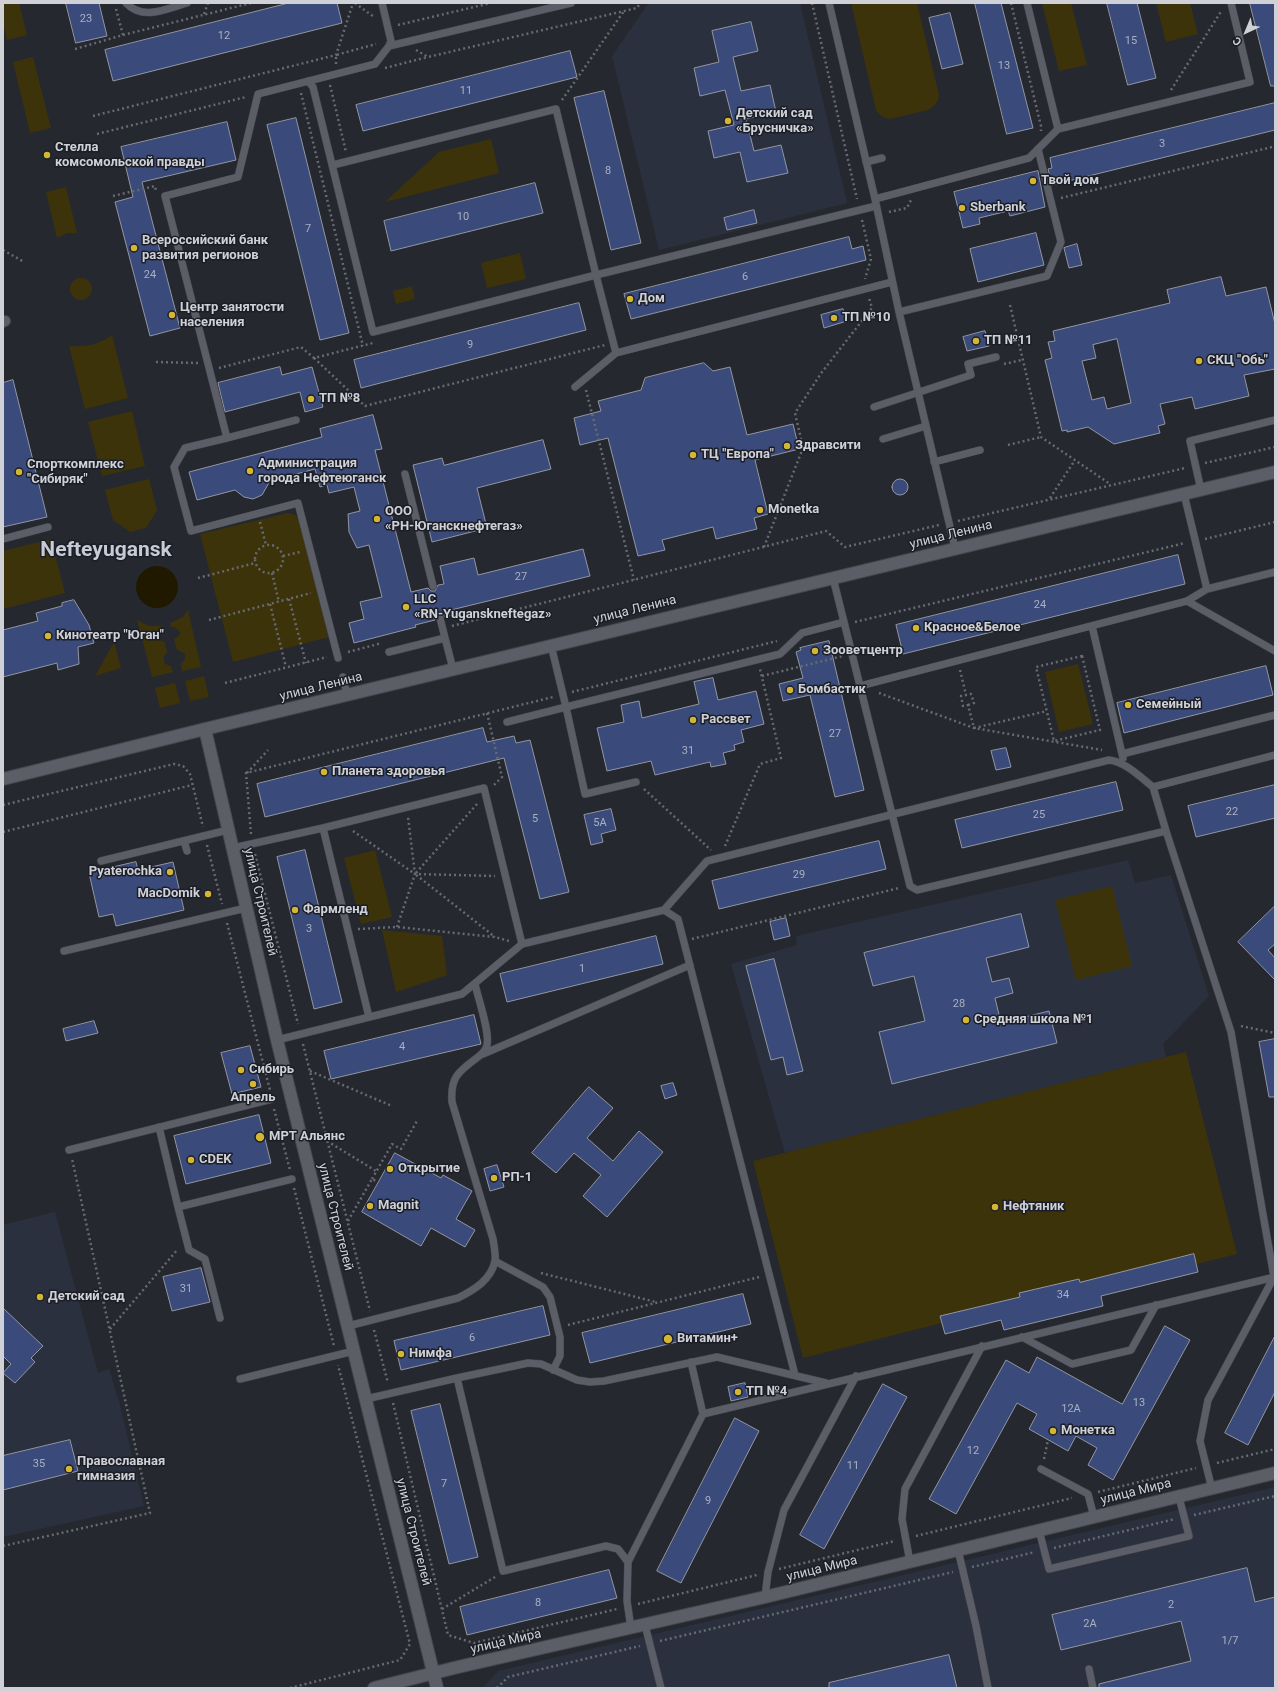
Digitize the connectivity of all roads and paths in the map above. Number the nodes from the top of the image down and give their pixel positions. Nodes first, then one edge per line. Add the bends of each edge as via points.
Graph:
1 (115, 3) edge
2 (126, 3) edge
3 (187, 3) edge
4 (208, 3) edge
5 (251, 3) edge
6 (353, 3) edge
7 (382, 3) edge
8 (491, 3) edge
9 (571, 3) edge
10 (812, 3) edge
11 (828, 3) edge
12 (1011, 3) edge
13 (1027, 3) edge
14 (1231, 3) edge
15 (1222, 10) dead end
16 (624, 11) dead end
17 (204, 15) junction
18 (388, 28) junction
19 (123, 35) junction
20 (390, 43) junction
21 (75, 49) dead end
22 (336, 55) junction
23 (428, 57) dead end
24 (378, 70) dead end
25 (308, 81) junction
26 (336, 81) dead end
27 (301, 90) dead end
28 (258, 94) junction
29 (561, 100) dead end
30 (1163, 103) junction
31 (93, 116) dead end
32 (1058, 129) junction
33 (98, 134) dead end
34 (1038, 149) junction
35 (1275, 149) edge
36 (346, 154) dead end
37 (882, 158) dead end
38 (866, 162) junction
39 (333, 165) junction
40 (1045, 178) junction
41 (156, 192) dead end
42 (113, 196) dead end
43 (875, 202) junction
44 (859, 210) junction
45 (862, 219) junction
46 (854, 221) dead end
47 (3, 250) edge
48 (24, 262) dead end
49 (596, 275) junction
50 (865, 279) junction
51 (857, 281) dead end
52 (892, 282) junction
53 (867, 289) junction
54 (1010, 305) dead end
55 (899, 312) junction
56 (378, 342) dead end
57 (613, 343) junction
58 (363, 346) junction
59 (616, 353) junction
60 (198, 355) dead end
61 (996, 356) dead end
62 (314, 358) junction
63 (156, 362) dead end
64 (209, 370) junction
65 (584, 380) junction
66 (575, 387) dead end
67 (918, 392) junction
68 (874, 407) dead end
69 (296, 420) dead end
70 (1275, 420) edge
71 (926, 426) junction
72 (1041, 437) junction
73 (227, 438) junction
74 (883, 439) dead end
75 (1008, 445) dead end
76 (1275, 447) edge
77 (980, 450) dead end
78 (1075, 460) junction
79 (934, 462) junction
80 (1195, 465) junction
81 (1275, 472) edge
82 (405, 474) dead end
83 (1110, 484) junction
84 (1201, 490) junction
85 (1184, 494) junction
86 (1050, 499) junction
87 (260, 520) dead end
88 (1275, 522) edge
89 (949, 523) junction
90 (48, 527) dead end
91 (3, 538) edge
92 (1195, 541) junction
93 (266, 545) junction
94 (764, 547) junction
95 (955, 548) junction
96 (301, 551) dead end
97 (283, 556) junction
98 (255, 563) junction
99 (1275, 572) edge
100 (272, 573) junction
101 (198, 578) dead end
102 (833, 578) junction
103 (634, 580) junction
104 (433, 586) dead end
105 (1207, 589) junction
106 (318, 592) dead end
107 (289, 599) junction
108 (1187, 601) junction
109 (279, 602) junction
110 (270, 604) junction
111 (440, 618) dead end
112 (209, 620) dead end
113 (845, 623) junction
114 (1092, 626) junction
115 (443, 628) junction
116 (799, 636) junction
117 (445, 638) junction
118 (390, 641) dead end
119 (551, 645) junction
120 (755, 647) junction
121 (1275, 651) edge
122 (389, 652) dead end
123 (852, 654) junction
124 (337, 656) junction
125 (758, 659) junction
126 (958, 660) junction
127 (306, 663) junction
128 (286, 668) junction
129 (453, 669) junction
130 (762, 676) junction
131 (343, 678) dead end
132 (225, 683) dead end
133 (860, 686) junction
134 (563, 694) junction
135 (347, 695) junction
136 (966, 695) junction
137 (968, 705) junction
138 (566, 707) junction
139 (1047, 711) junction
140 (487, 713) junction
141 (1275, 715) edge
142 (507, 722) dead end
143 (974, 728) junction
144 (205, 729) junction
145 (1054, 741) junction
146 (268, 750) dead end
147 (1122, 754) junction
148 (1275, 755) edge
149 (1125, 766) junction
150 (246, 773) junction
151 (3, 779) edge
152 (636, 782) joint
153 (192, 785) junction
154 (1153, 787) junction
155 (485, 795) junction
156 (3, 805) edge
157 (406, 807) junction
158 (892, 814) junction
159 (341, 823) junction
160 (323, 828) junction
161 (228, 830) junction
162 (1166, 831) junction
163 (3, 832) edge
164 (205, 836) junction
165 (184, 841) junction
166 (252, 843) junction
167 (232, 848) junction
168 (187, 851) dead end
169 (720, 858) junction
170 (101, 861) dead end
171 (415, 874) junction
172 (506, 876) junction
173 (910, 886) junction
174 (246, 908) junction
175 (200, 910) dead end
176 (664, 910) junction
177 (225, 913) junction
178 (202, 918) junction
179 (397, 928) junction
180 (348, 932) junction
181 (495, 937) junction
182 (684, 941) junction
183 (522, 944) junction
184 (64, 951) dead end
185 (690, 965) junction
186 (475, 984) junction
187 (369, 1017) junction
188 (1228, 1024) junction
189 (1275, 1032) edge
190 (300, 1035) junction
191 (277, 1040) junction
192 (481, 1055) junction
193 (310, 1071) junction
194 (272, 1099) junction
195 (392, 1106) dead end
196 (417, 1121) dead end
197 (158, 1128) junction
198 (327, 1141) junction
199 (69, 1150) joint
200 (376, 1171) junction
201 (292, 1179) junction
202 (372, 1179) junction
203 (378, 1182) dead end
204 (178, 1207) junction
205 (347, 1222) junction
206 (186, 1240) junction
207 (495, 1261) junction
208 (534, 1271) dead end
209 (769, 1274) junction
210 (1275, 1277) edge
211 (657, 1302) junction
212 (1156, 1305) junction
213 (220, 1318) dead end
214 (372, 1320) junction
215 (348, 1326) junction
216 (558, 1327) junction
217 (109, 1329) junction
218 (1022, 1337) junction
219 (982, 1346) junction
220 (354, 1351) junction
221 (336, 1356) junction
222 (691, 1362) junction
223 (553, 1370) junction
224 (795, 1375) junction
225 (856, 1376) junction
226 (457, 1378) junction
227 (240, 1379) dead end
228 (828, 1383) junction
229 (390, 1393) junction
230 (366, 1399) junction
231 (703, 1414) junction
232 (1048, 1440) dead end
233 (1275, 1449) edge
234 (1206, 1466) junction
235 (1041, 1469) joint
236 (1275, 1473) edge
237 (1212, 1488) junction
238 (1088, 1494) junction
239 (1179, 1496) junction
240 (1275, 1496) edge
241 (1094, 1517) junction
242 (1184, 1517) junction
243 (1039, 1530) junction
244 (906, 1539) junction
245 (3, 1546) edge
246 (958, 1550) junction
247 (1044, 1550) junction
248 (628, 1562) junction
249 (910, 1562) junction
250 (963, 1569) junction
251 (504, 1571) junction
252 (768, 1572) junction
253 (765, 1597) junction
254 (628, 1606) junction
255 (442, 1609) junction
256 (645, 1625) junction
257 (631, 1628) junction
258 (650, 1643) junction
259 (1089, 1669) dead end
260 (434, 1673) junction
261 (290, 1688) edge
262 (374, 1688) edge
263 (437, 1688) edge
264 (497, 1688) edge
265 (661, 1688) edge
266 (988, 1688) edge
267 (1093, 1688) edge

1 - 19 path
2 - 3 lane via 135,11 146,14
4 - 17 path
5 - 17 path
6 - 22 path
7 - 18 lane
8 - 18 path
9 - 20 lane
10 - 44 path
11 - 38 lane
12 - 34 path via 1042,126
13 - 32 lane
14 - 30 lane via 1250,82
15 - 30 path
16 - 29 path
17 - 19 path
18 - 20 lane
19 - 21 path
20 - 22 path
20 - 25 lane via 375,64
22 - 31 path
23 - 24 path
25 - 28 lane
25 - 39 lane via 313,87
26 - 36 path via 329,83
27 - 58 path
28 - 33 path
28 - 64 lane via 238,177 165,196
30 - 32 lane
32 - 34 lane
34 - 40 lane
34 - 43 lane via 1029,158
35 - 40 path via 1272,147 1061,199
37 - 38 lane
38 - 43 lane
39 - 49 lane via 556,110
39 - 49 lane via 373,332
40 - 55 lane via 1061,242 1047,276
41 - 42 path via 155,186
43 - 44 lane
43 - 52 lane
44 - 45 path
44 - 49 lane
45 - 46 path
45 - 50 path via 871,259
47 - 48 path
49 - 57 lane
50 - 51 path
50 - 53 path
52 - 53 lane
52 - 55 lane
53 - 59 lane
53 - 94 path via 872,308 822,372 795,413 803,448
54 - 72 path
55 - 67 lane
56 - 58 path
57 - 59 lane
57 - 62 path via 365,406
58 - 62 path
59 - 65 lane
60 - 63 path via 200,363
61 - 67 lane via 968,364 971,375
62 - 64 path via 301,347
64 - 73 lane
65 - 66 lane
65 - 103 path
67 - 68 lane
67 - 71 lane
69 - 73 lane
70 - 80 lane via 1190,441
71 - 74 lane
71 - 79 lane
72 - 75 path
72 - 78 path
73 - 124 lane via 185,448 174,467 191,531 298,503
76 - 80 path
77 - 79 lane
78 - 83 path
78 - 86 path
79 - 89 lane
80 - 83 path
80 - 84 lane
81 - 84 main road, улица Ленина
82 - 104 lane
83 - 86 path
84 - 85 main road, улица Ленина
85 - 92 lane
85 - 95 main road, улица Ленина
86 - 89 path
87 - 93 path
88 - 92 path
89 - 94 path via 845,547 826,531
89 - 95 lane
90 - 91 lane
92 - 105 lane
92 - 113 path
93 - 97 path via 277,547
93 - 98 path via 258,550
94 - 103 path
95 - 102 main road, улица Ленина
96 - 97 path
97 - 100 path via 280,569
98 - 100 path via 263,573
98 - 101 path
99 - 105 lane
100 - 109 path
102 - 113 lane
102 - 119 main road, улица Ленина
103 - 115 path
105 - 108 lane
106 - 107 path
107 - 109 path
107 - 127 path
108 - 114 lane
108 - 121 lane
109 - 110 path
110 - 112 path
110 - 128 path
111 - 115 lane
113 - 116 lane via 802,633
113 - 123 lane
114 - 126 lane
114 - 147 lane
115 - 117 lane
116 - 120 path
116 - 125 lane via 780,654
117 - 122 lane
117 - 129 lane
118 - 124 path
119 - 129 main road, улица Ленина
119 - 134 lane
120 - 125 path
120 - 134 path
123 - 130 path
123 - 133 lane
124 - 127 path
125 - 130 path
125 - 138 lane
126 - 133 lane
126 - 136 path
127 - 128 path
128 - 132 path
129 - 135 main road, улица Ленина
130 - 169 path via 781,758 760,764
131 - 135 lane
133 - 143 path
133 - 158 lane
134 - 138 lane
134 - 140 path
135 - 144 main road, улица Ленина
136 - 137 path via 961,696 963,706
136 - 137 path via 972,694 974,703
137 - 143 path
138 - 142 lane
138 - 152 lane via 585,794
139 - 143 path
139 - 145 path
139 - 145 path via 1036,668 1082,656 1100,730
140 - 150 path
140 - 155 path via 502,777
141 - 147 lane
143 - 145 path
144 - 151 main road, улица Ленина
144 - 161 main road, улица Строителей
145 - 147 path
146 - 150 path
147 - 149 lane
148 - 154 lane
149 - 154 lane
149 - 158 lane via 1109,760
150 - 166 path
152 - 169 path
153 - 156 path via 190,774 183,766 174,764
153 - 163 path
153 - 164 path
154 - 162 lane
155 - 157 lane via 484,788
155 - 171 path
155 - 172 lane
157 - 159 lane
157 - 171 path
158 - 169 lane
158 - 173 lane
159 - 160 lane
159 - 171 path
160 - 166 lane
160 - 180 lane
161 - 164 lane
161 - 167 main road, улица Строителей
162 - 173 lane via 918,890
162 - 188 lane
164 - 165 lane
164 - 177 path
165 - 168 lane
165 - 170 lane
166 - 167 lane
166 - 190 path
167 - 174 main road, улица Строителей
169 - 176 lane via 707,861
171 - 172 path
171 - 179 path
171 - 181 path
172 - 183 lane
173 - 182 path
174 - 177 lane
174 - 191 main road, улица Строителей
175 - 178 lane
176 - 182 lane via 678,919
176 - 183 lane
177 - 178 lane
177 - 194 path
178 - 184 lane
179 - 180 path
179 - 181 path
180 - 187 lane
181 - 183 path
182 - 185 lane
183 - 186 lane
185 - 192 lane
185 - 209 lane
186 - 187 lane via 462,994
186 - 192 lane via 488,1044
187 - 190 lane
188 - 189 path
188 - 210 lane
190 - 191 lane
190 - 193 path
191 - 215 main road, улица Строителей
192 - 207 lane via 457,1074 451,1090 452,1102 493,1239
193 - 195 path
193 - 198 path
194 - 197 lane
194 - 201 path
196 - 200 path via 401,1149 392,1144
197 - 199 lane
197 - 204 lane
198 - 200 path
198 - 205 path
199 - 217 path
200 - 202 path
201 - 204 lane
201 - 221 path
202 - 203 path
202 - 205 path
204 - 206 lane
205 - 214 path
206 - 213 lane via 189,1250 205,1259
206 - 217 path
207 - 214 lane via 487,1278 458,1298
207 - 216 lane via 543,1287 550,1298
208 - 211 path
209 - 211 path
209 - 224 lane
210 - 212 lane
210 - 234 lane via 1208,1400 1200,1441
211 - 216 path
212 - 218 lane
212 - 218 lane via 1130,1350 1072,1364
214 - 215 lane
214 - 229 path
215 - 220 main road, улица Строителей
216 - 223 lane via 560,1356
217 - 245 path via 150,1513
218 - 219 lane
219 - 225 lane
219 - 244 lane via 905,1488 902,1518
220 - 221 lane
220 - 230 main road, улица Строителей
221 - 227 lane
221 - 261 path via 410,1644 400,1660
222 - 223 lane via 590,1382 577,1380
222 - 224 lane via 717,1357
222 - 231 lane
223 - 226 lane via 541,1364 528,1363
224 - 228 lane
225 - 228 lane
225 - 252 lane via 784,1510
226 - 229 lane
226 - 251 lane
228 - 231 lane
229 - 230 lane
229 - 255 path
230 - 260 main road, улица Строителей
231 - 248 lane
232 - 235 path
233 - 234 path
234 - 237 lane
234 - 238 path
235 - 238 lane
236 - 237 main road, улица Мира
237 - 239 main road, улица Мира
238 - 241 lane
238 - 244 path
239 - 241 main road, улица Мира
239 - 242 lane
240 - 242 path
241 - 243 main road, улица Мира
242 - 247 path
242 - 247 lane via 1188,1536 1049,1569
243 - 246 main road, улица Мира
243 - 247 lane
244 - 249 lane
244 - 252 path
246 - 249 main road, улица Мира
246 - 250 lane
247 - 250 path
248 - 251 lane via 618,1549 606,1546
248 - 254 lane
249 - 253 main road, улица Мира
250 - 258 path
250 - 266 lane
251 - 255 path
252 - 253 lane
252 - 254 path
253 - 256 main road, улица Мира
254 - 255 path via 474,1643 448,1635
254 - 257 lane
256 - 257 main road, улица Мира
256 - 258 lane
257 - 260 main road, улица Мира
258 - 264 path via 508,1677
258 - 265 lane
259 - 267 lane
260 - 262 main road, улица Мира
260 - 263 main road, улица Строителей

